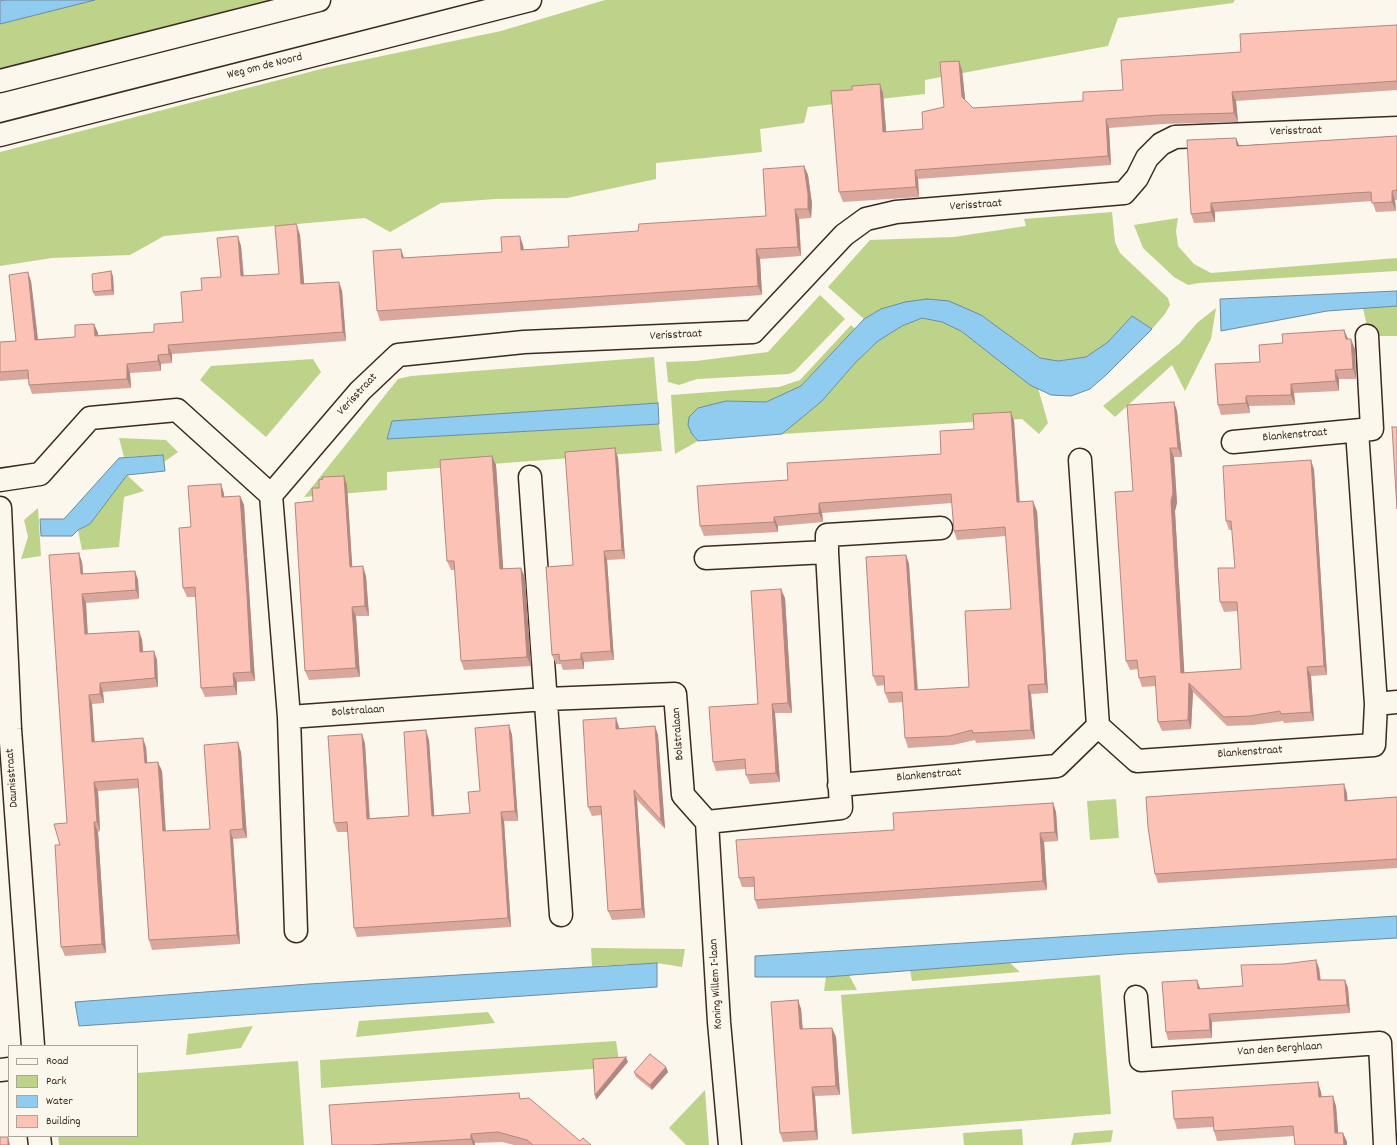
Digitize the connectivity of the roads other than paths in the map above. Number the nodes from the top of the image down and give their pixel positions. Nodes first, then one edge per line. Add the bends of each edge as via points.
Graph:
1 (319, 0) edge
2 (530, 0) edge
3 (0, 81) edge
4 (1397, 128) edge
5 (0, 135) edge
6 (1367, 336) dead end
7 (1357, 431) junction
8 (1233, 442) dead end
9 (1080, 460) dead end
10 (530, 477) dead end
11 (0, 480) edge
12 (271, 495) junction
13 (0, 508) edge
14 (941, 528) dead end
15 (827, 552) junction
16 (706, 558) dead end
17 (546, 699) junction
18 (1387, 703) edge
19 (289, 717) junction
20 (1098, 726) junction
21 (839, 785) junction
22 (706, 822) junction
23 (8, 830) edge
24 (561, 915) dead end
25 (296, 931) dead end
26 (1136, 997) dead end
27 (32, 1045) edge
28 (730, 1145) edge
29 (1385, 1145) edge

1 - 3 main road
2 - 5 main road, Weg om de Noord
4 - 12 main road, Verisstraat via 1175,137 1161,144 1147,158 1137,178 1124,193 896,212 866,219 844,235 753,332 524,342 398,355 360,391
6 - 7 main road, Blankenstraat via 1372,429
7 - 8 main road, Blankenstraat
7 - 18 main road, Blankenstraat
9 - 20 main road
10 - 17 main road
11 - 12 main road via 40,474 90,418 177,410
12 - 19 main road
13 - 23 main road, Daunisstraat
14 - 15 main road via 828,535
15 - 16 main road
15 - 21 main road
17 - 19 main road, Bolstralaan
17 - 22 main road, Bolstralaan via 676,694 683,795
17 - 24 main road
18 - 20 main road, Blankenstraat via 1374,745 1137,761
19 - 25 main road
20 - 21 main road, Blankenstraat via 1058,766
21 - 22 main road via 841,808
22 - 28 main road, Koning Willem I-laan
23 - 27 main road, Daunisstraat via 29,976
26 - 29 main road, Van den Berghlaan via 1141,1060 1380,1043

